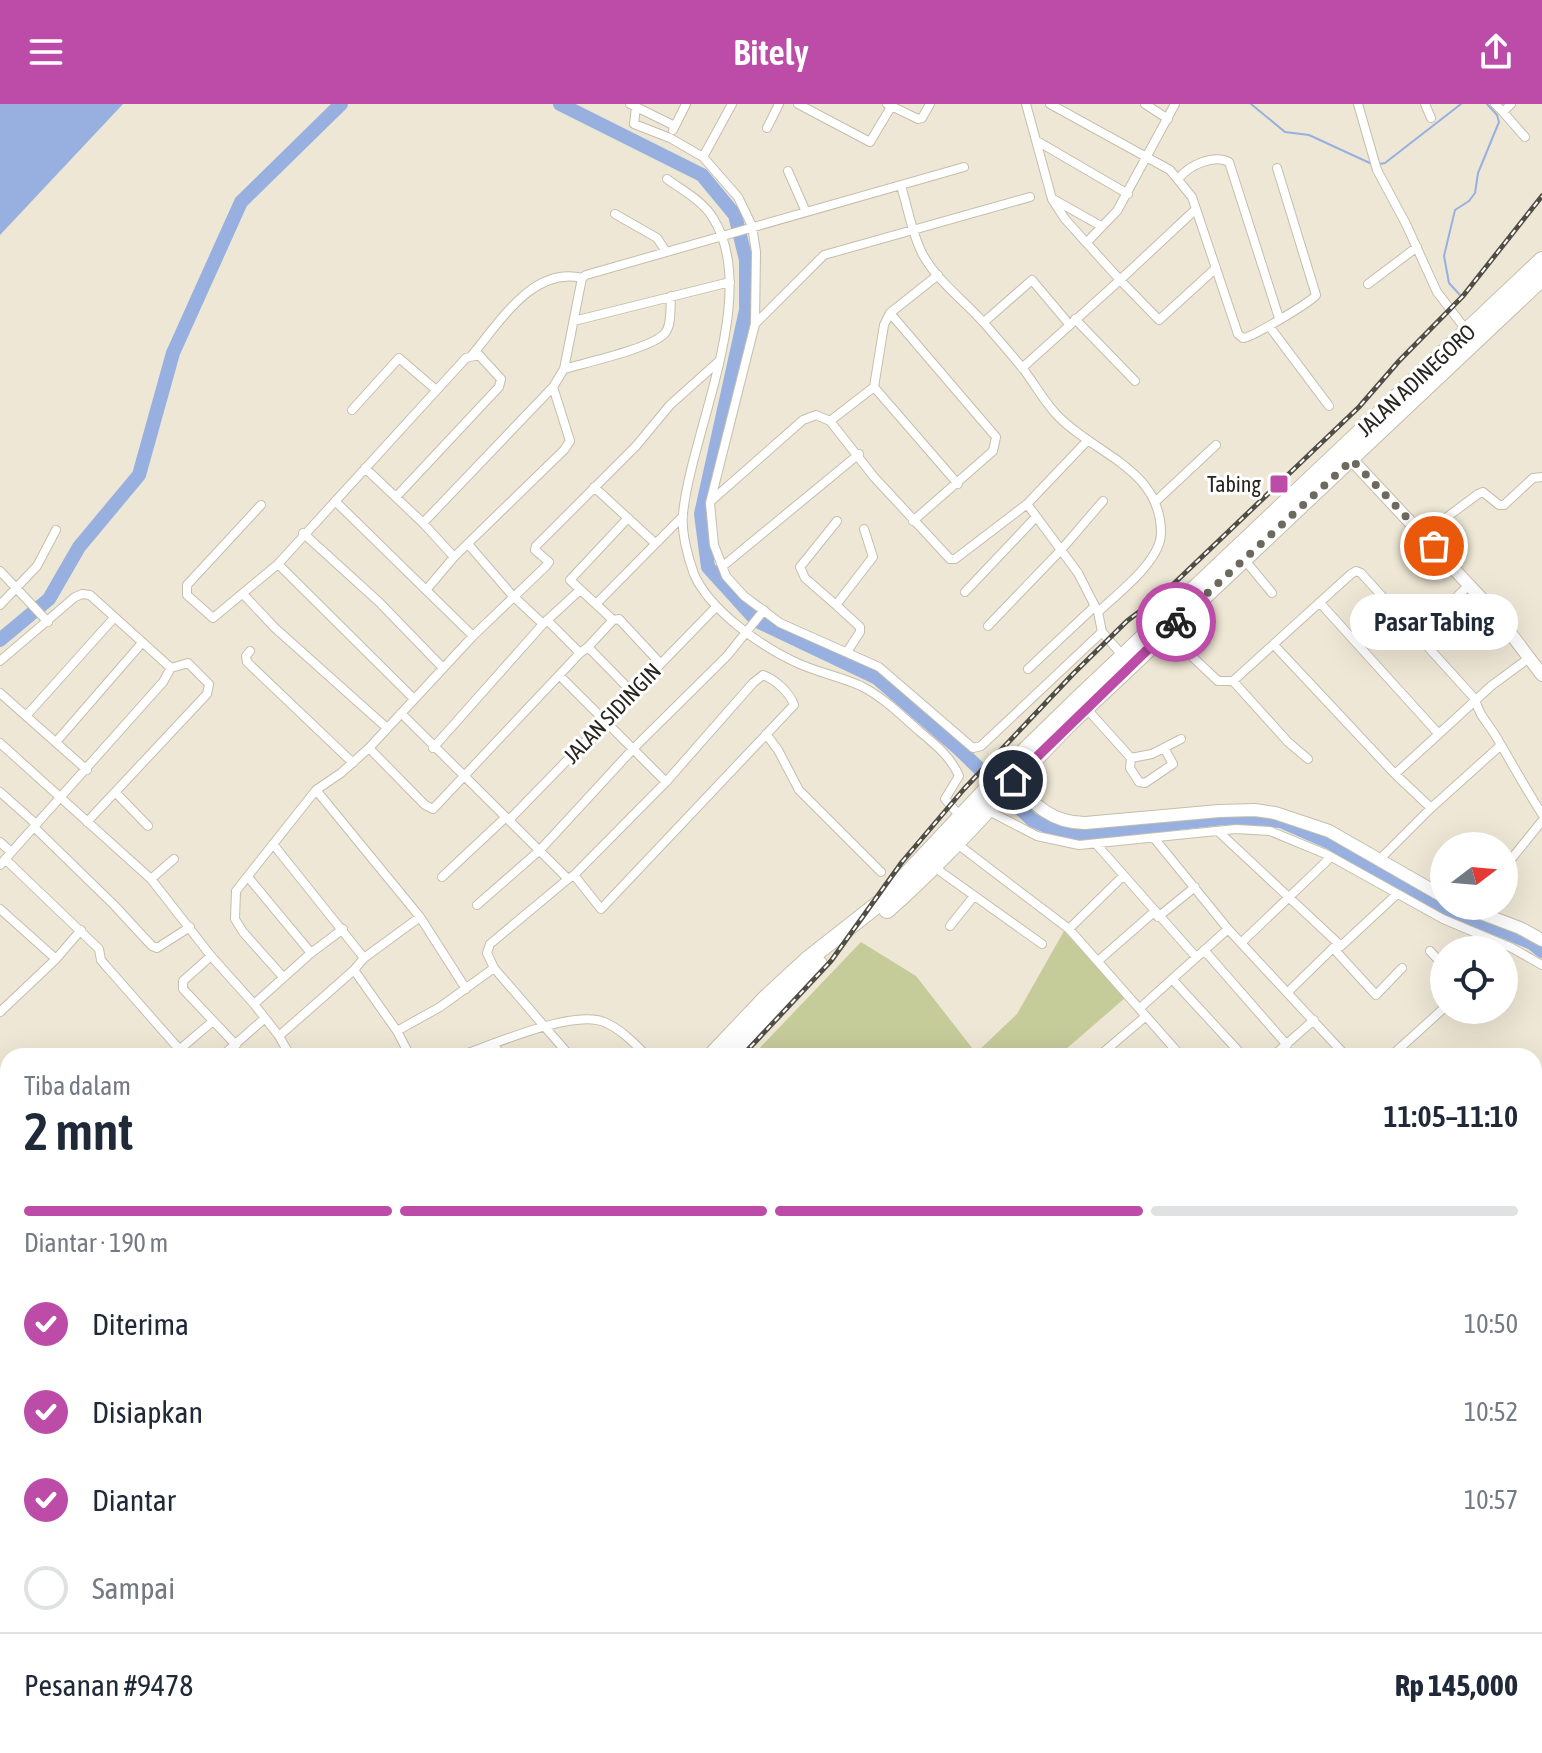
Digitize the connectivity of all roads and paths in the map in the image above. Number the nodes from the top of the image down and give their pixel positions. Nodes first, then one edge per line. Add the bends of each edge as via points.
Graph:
1 (686, 104) edge
2 (732, 104) edge
3 (779, 104) edge
4 (798, 104) edge
5 (930, 104) edge
6 (1026, 104) edge
7 (1050, 104) edge
8 (1145, 104) edge
9 (1175, 104) edge
10 (1358, 104) edge
11 (1425, 104) edge
12 (1495, 104) edge
13 (1511, 104) edge
14 (888, 105) edge
15 (633, 106) edge
16 (1503, 112) junction
17 (1431, 118) dead end
18 (1168, 119) junction
19 (675, 126) junction
20 (767, 128) dead end
21 (1525, 137) dead end
22 (670, 138) junction
23 (1037, 141) junction
24 (703, 157) junction
25 (1146, 158) junction
26 (964, 167) dead end
27 (1277, 168) dead end
28 (788, 171) dead end
29 (1179, 178) junction
30 (667, 179) dead end
31 (901, 186) junction
32 (1128, 194) junction
33 (1030, 197) dead end
34 (1052, 199) junction
35 (1196, 209) junction
36 (806, 212) junction
37 (615, 214) dead end
38 (1101, 226) junction
39 (750, 227) junction
40 (913, 229) junction
41 (724, 235) junction
42 (1087, 242) junction
43 (1417, 247) junction
44 (665, 250) junction
45 (1542, 260) edge
46 (1216, 268) junction
47 (938, 275) junction
48 (582, 278) junction
49 (1542, 279) edge
50 (1120, 280) junction
51 (730, 282) junction
52 (1368, 284) dead end
53 (671, 296) junction
54 (890, 313) junction
55 (1279, 318) junction
56 (574, 321) junction
57 (984, 322) junction
58 (1072, 322) junction
59 (755, 324) junction
60 (1269, 326) junction
61 (1467, 331) junction
62 (472, 355) junction
63 (718, 362) junction
64 (1022, 368) junction
65 (564, 369) junction
66 (1135, 381) dead end
67 (553, 387) junction
68 (874, 387) junction
69 (435, 389) junction
70 (1329, 406) dead end
71 (352, 410) dead end
72 (830, 421) junction
73 (1088, 440) junction
74 (1216, 445) dead end
75 (859, 454) junction
76 (1352, 460) junction
77 (365, 468) junction
78 (1542, 477) edge
79 (958, 484) junction
80 (594, 487) junction
81 (396, 497) junction
82 (335, 501) junction
83 (710, 501) junction
84 (1103, 501) dead end
85 (1155, 502) junction
86 (1027, 504) junction
87 (261, 505) dead end
88 (683, 516) junction
89 (1036, 517) junction
90 (628, 518) junction
91 (837, 521) dead end
92 (913, 521) junction
93 (423, 523) junction
94 (864, 529) dead end
95 (56, 530) dead end
96 (303, 533) junction
97 (1423, 535) junction
98 (655, 543) junction
99 (468, 544) junction
100 (1061, 550) junction
101 (454, 557) junction
102 (1243, 559) junction
103 (278, 564) junction
104 (723, 566) junction
105 (0, 571) edge
106 (1469, 585) junction
107 (16, 589) junction
108 (427, 589) junction
109 (580, 590) junction
110 (965, 592) dead end
111 (1272, 593) dead end
112 (243, 594) junction
113 (512, 595) junction
114 (597, 603) junction
115 (1321, 604) junction
116 (0, 605) edge
117 (836, 605) junction
118 (716, 607) junction
119 (1096, 610) junction
120 (763, 612) junction
121 (113, 619) junction
122 (613, 620) junction
123 (48, 622) junction
124 (545, 622) junction
125 (988, 626) dead end
126 (1162, 628) junction
127 (748, 630) junction
128 (1102, 632) junction
129 (1417, 635) junction
130 (473, 636) junction
131 (141, 644) junction
132 (1274, 645) junction
133 (584, 650) junction
134 (250, 651) dead end
135 (847, 652) junction
136 (1123, 656) junction
137 (1529, 658) junction
138 (0, 661) edge
139 (660, 663) junction
140 (171, 668) junction
141 (443, 668) junction
142 (1028, 669) dead end
143 (1542, 675) edge
144 (560, 676) junction
145 (1233, 681) junction
146 (632, 692) junction
147 (0, 693) edge
148 (414, 699) junction
149 (1475, 699) junction
150 (1082, 703) junction
151 (401, 713) junction
152 (26, 716) junction
153 (603, 721) junction
154 (387, 728) junction
155 (1441, 732) junction
156 (766, 734) junction
157 (1181, 739) dead end
158 (56, 742) junction
159 (0, 743) edge
160 (1501, 745) junction
161 (369, 748) junction
162 (433, 748) junction
163 (1164, 748) junction
164 (633, 749) junction
165 (1131, 758) junction
166 (1308, 759) dead end
167 (353, 763) junction
168 (87, 770) junction
169 (1395, 774) junction
170 (465, 777) junction
171 (1010, 777) junction
172 (666, 782) junction
173 (316, 790) junction
174 (0, 792) edge
175 (115, 792) junction
176 (60, 798) junction
177 (985, 805) junction
178 (1431, 808) junction
179 (1542, 814) edge
180 (961, 817) junction
181 (508, 818) junction
182 (1542, 821) edge
183 (87, 822) junction
184 (35, 825) junction
185 (148, 826) dead end
186 (1220, 833) junction
187 (1154, 838) junction
188 (0, 842) edge
189 (956, 843) junction
190 (273, 844) junction
191 (1097, 845) junction
192 (540, 850) junction
193 (1518, 851) edge
194 (1331, 857) junction
195 (5, 859) edge
196 (174, 859) dead end
197 (1378, 861) junction
198 (934, 867) junction
199 (881, 872) dead end
200 (1123, 876) junction
201 (248, 877) junction
202 (442, 877) dead end
203 (571, 877) junction
204 (151, 879) junction
205 (1195, 887) junction
206 (1430, 889) edge
207 (1397, 894) junction
208 (974, 896) junction
209 (1290, 898) junction
210 (477, 905) dead end
211 (0, 909) edge
212 (1156, 914) junction
213 (420, 917) junction
214 (1500, 920) edge
215 (950, 926) dead end
216 (190, 927) junction
217 (343, 929) junction
218 (1069, 929) junction
219 (1228, 929) junction
220 (81, 930) junction
221 (1483, 936) edge
222 (1542, 940) edge
223 (1241, 943) junction
224 (1042, 944) dead end
225 (1337, 947) junction
226 (1204, 950) junction
227 (1518, 951) edge
228 (311, 953) junction
229 (211, 956) junction
230 (1196, 957) junction
231 (364, 958) junction
232 (56, 959) junction
233 (1098, 961) junction
234 (810, 964) junction
235 (1542, 965) edge
236 (494, 968) junction
237 (1402, 968) dead end
238 (354, 970) junction
239 (283, 977) junction
240 (1172, 979) junction
241 (466, 989) junction
242 (1288, 992) junction
243 (254, 1004) junction
244 (0, 1012) edge
245 (1143, 1012) junction
246 (265, 1018) junction
247 (1314, 1020) junction
248 (213, 1021) junction
249 (1430, 1021) edge
250 (544, 1026) junction
251 (397, 1031) junction
252 (279, 1036) junction
253 (236, 1045) junction
254 (493, 1045) junction
255 (1287, 1045) junction
256 (171, 1048) edge
257 (181, 1048) edge
258 (232, 1048) edge
259 (284, 1048) edge
260 (406, 1048) edge
261 (484, 1048) edge
262 (496, 1048) edge
263 (563, 1048) edge
264 (639, 1048) edge
265 (719, 1048) edge
266 (736, 1048) edge
267 (1107, 1048) edge
268 (1174, 1048) edge
269 (1236, 1048) edge
270 (1283, 1048) edge
271 (1339, 1048) edge
272 (1400, 1048) edge

1 - 19 street
2 - 24 street
3 - 20 street
4 - 14 street via 870,142
5 - 14 street via 918,119
6 - 23 street
7 - 25 street
8 - 18 street
9 - 18 street
10 - 43 street via 1377,170
11 - 17 street
12 - 16 street
13 - 16 street
15 - 19 street
15 - 22 street via 634,124
16 - 21 street
18 - 25 street
19 - 22 street
22 - 24 street
23 - 32 street
23 - 34 street
24 - 39 street via 738,197
25 - 29 street
25 - 32 street
26 - 31 street
27 - 55 street via 1316,295
28 - 36 street
29 - 35 street
29 - 55 street via 1193,165 1229,162
30 - 41 street via 701,204
31 - 36 street
31 - 40 street
32 - 38 street
33 - 40 street
34 - 38 street
34 - 42 street
35 - 46 street
35 - 50 street
36 - 39 street
37 - 44 street via 657,238
38 - 42 street
39 - 41 street
39 - 59 street via 756,252
40 - 47 street via 922,254
40 - 59 street via 824,255
41 - 44 street
41 - 51 street
42 - 50 street
43 - 52 street
43 - 61 street via 1437,292
44 - 48 street
45 - 61 highway, JALAN ADINEGORO
46 - 50 street via 1159,320
46 - 60 street via 1238,334 1251,338
47 - 54 street
47 - 57 street
48 - 56 street
48 - 62 street via 558,275 531,289
49 - 76 highway, JALAN ADINEGORO
50 - 58 street
51 - 53 street
51 - 63 street
53 - 56 street
53 - 65 street via 667,330 659,338
54 - 68 street
54 - 79 street via 996,437 993,451
55 - 60 street
56 - 65 street
57 - 58 street via 1032,280
57 - 64 street
58 - 64 street
58 - 66 street
59 - 83 street
60 - 70 street
61 - 126 highway, JALAN ADINEGORO
62 - 69 street
62 - 81 street via 494,369 501,379 499,387
63 - 80 street via 684,390
63 - 88 street
64 - 73 street via 1054,412
65 - 67 street
67 - 93 street
67 - 99 street via 570,441
68 - 72 street
68 - 79 street
69 - 71 street via 399,358
69 - 77 street
72 - 75 street
72 - 83 street via 816,415 803,420
73 - 85 street via 1133,472
73 - 86 street
74 - 85 street
75 - 92 street
75 - 104 street
76 - 97 street
76 - 102 highway, JALAN ADINEGORO
77 - 81 street
77 - 82 street
78 - 97 street via 1535,477 1504,505 1478,494
79 - 92 street
80 - 90 street
80 - 113 street via 536,546 549,562
81 - 93 street
82 - 96 street
82 - 108 street
83 - 104 street via 714,545
84 - 100 street
85 - 119 street via 1160,542 1146,567
86 - 89 street
86 - 92 street via 955,559
87 - 112 street via 186,590 213,618
88 - 98 street
88 - 118 street via 695,575
89 - 100 street
89 - 110 street
90 - 98 street
90 - 109 street via 570,580
91 - 117 street via 800,567
93 - 101 street
94 - 117 street via 873,557
95 - 107 street via 37,566
96 - 103 street
96 - 141 street
97 - 106 street
98 - 114 street
99 - 101 street
99 - 113 street
100 - 119 street
100 - 125 street
101 - 108 street
102 - 111 street
102 - 126 highway, JALAN ADINEGORO
103 - 112 street
103 - 148 street
104 - 120 street via 734,586
105 - 107 street
106 - 129 street
106 - 137 street
107 - 116 street
107 - 123 street
108 - 130 street
109 - 114 street
109 - 124 street
112 - 154 street
113 - 124 street
113 - 130 street
114 - 122 street
115 - 129 street via 1356,571
115 - 132 street
115 - 155 street
117 - 135 street via 860,627
118 - 127 street
118 - 139 street, JALAN SIDINGIN
119 - 128 street
119 - 142 street
120 - 127 street
120 - 135 street
121 - 123 street via 90,595 82,594
121 - 131 street
121 - 152 street
122 - 133 street
122 - 139 street via 622,621
123 - 138 street
124 - 133 street
124 - 162 street
126 - 136 highway, JALAN ADINEGORO
126 - 145 street via 1218,681
126 - 150 highway, JALAN ADINEGORO
127 - 164 street
127 - 180 street via 791,661 881,698 942,750 959,776 945,799
128 - 135 street via 973,748 879,667
128 - 136 street
129 - 149 street
130 - 141 street
131 - 140 street
131 - 158 street
132 - 145 street
132 - 169 street
133 - 144 street
133 - 146 street
134 - 167 street via 247,662
136 - 150 highway, JALAN ADINEGORO
137 - 143 street
137 - 149 street
139 - 146 street, JALAN SIDINGIN
140 - 168 street
140 - 175 street via 188,663 207,680 209,689
141 - 148 street
144 - 153 street
144 - 170 street
145 - 166 street
146 - 153 street, JALAN SIDINGIN
147 - 152 street
148 - 151 street
149 - 155 street
149 - 160 street
150 - 165 street
150 - 171 highway, JALAN ADINEGORO
151 - 154 street
151 - 162 street
152 - 158 street
153 - 164 street
153 - 181 street, JALAN SIDINGIN
154 - 161 street
155 - 169 street
156 - 172 street via 794,702 763,675
156 - 199 street via 799,790
156 - 203 street via 601,909
157 - 163 street
158 - 168 street
159 - 176 street
160 - 178 street
160 - 179 street
161 - 167 street
161 - 170 street via 430,808
162 - 170 street
163 - 165 street
163 - 165 street via 1173,764 1145,783 1131,772
164 - 172 street
164 - 192 street
167 - 173 street
168 - 176 street
169 - 178 street
170 - 181 street
171 - 177 highway, JALAN ADINEGORO
171 - 197 street via 1039,808 1070,822 1255,810 1329,831
172 - 203 street
173 - 190 street
173 - 213 street
174 - 184 street
175 - 183 street
175 - 185 street
176 - 183 street
176 - 184 street
177 - 180 highway
177 - 189 highway
177 - 191 street via 1037,836
178 - 197 street
180 - 234 highway via 882,901
181 - 192 street
181 - 202 street, JALAN SIDINGIN
182 - 193 street
183 - 204 street
184 - 195 street
184 - 216 street via 152,946 157,948
186 - 187 street
186 - 194 street via 1262,829
186 - 209 street
187 - 191 street
187 - 205 street
188 - 195 street
189 - 198 highway
189 - 218 street
190 - 201 street
190 - 217 street
191 - 200 street
192 - 203 street
192 - 210 street
194 - 207 street
194 - 209 street
195 - 220 street
196 - 204 street
197 - 206 street
198 - 208 street
198 - 234 highway via 889,908
200 - 212 street
200 - 218 street
201 - 228 street
201 - 239 street via 236,891 235,919
203 - 236 street via 490,944 487,953
204 - 216 street
205 - 212 street
205 - 219 street
207 - 221 street
207 - 225 street
208 - 215 street
208 - 224 street
209 - 223 street
209 - 225 street
211 - 232 street
212 - 230 street
212 - 233 street
213 - 231 street
213 - 241 street
214 - 222 street
216 - 229 street
217 - 228 street
217 - 231 street
218 - 233 street
219 - 223 street
219 - 226 street
220 - 232 street
220 - 256 street
223 - 242 street
225 - 237 street via 1376,995
225 - 242 street
226 - 230 street
226 - 255 street
227 - 235 street
228 - 239 street
229 - 243 street
229 - 248 street via 182,985
230 - 240 street
231 - 238 street
232 - 244 street
233 - 245 street
234 - 265 highway via 766,998
234 - 266 highway
236 - 241 street
236 - 250 street
238 - 251 street
238 - 252 street
239 - 243 street
240 - 245 street
240 - 269 street
241 - 251 street
242 - 247 street
243 - 246 street
245 - 267 street
245 - 268 street
246 - 252 street
246 - 253 street
247 - 255 street
247 - 271 street
248 - 253 street
248 - 257 street
249 - 272 street
250 - 254 street
250 - 263 street
250 - 264 street via 601,1020
251 - 260 street
252 - 259 street
253 - 258 street
254 - 261 street
254 - 262 street
255 - 270 street

